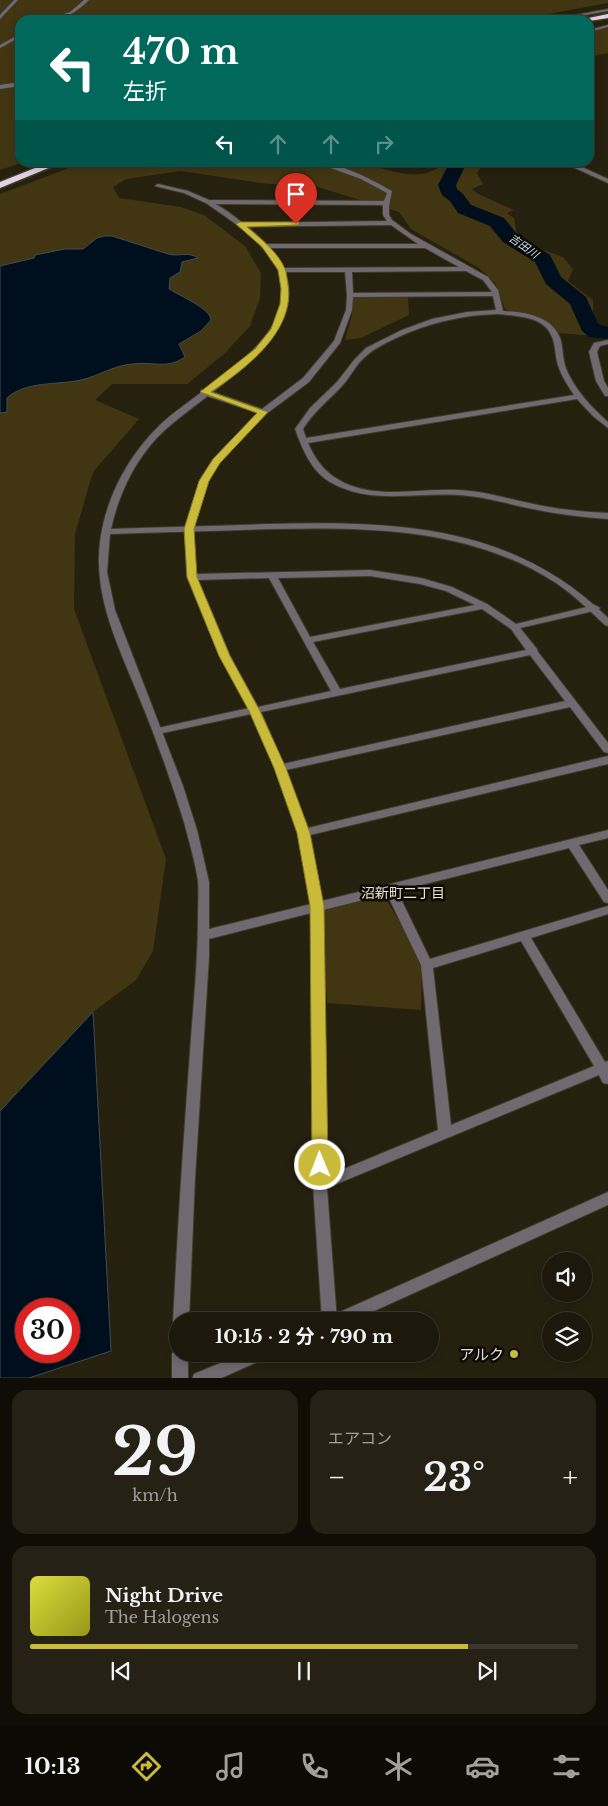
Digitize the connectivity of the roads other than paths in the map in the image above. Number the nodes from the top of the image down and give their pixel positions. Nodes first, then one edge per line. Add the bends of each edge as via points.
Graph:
1 (16, 0) edge
2 (87, 0) edge
3 (608, 10) edge
4 (65, 15) edge
5 (579, 15) edge
6 (608, 16) edge
7 (0, 18) edge
8 (594, 18) edge
9 (608, 21) edge
10 (594, 23) edge
11 (608, 26) edge
12 (594, 30) edge
13 (15, 38) edge
14 (0, 47) edge
15 (15, 84) edge
16 (0, 86) edge
17 (25, 167) edge
18 (46, 167) edge
19 (331, 167) edge
20 (576, 167) edge
21 (0, 177) edge
22 (608, 181) edge
23 (0, 185) edge
24 (158, 186) dead end
25 (208, 202) junction
26 (386, 203) junction
27 (390, 223) junction
28 (240, 224) junction
29 (264, 246) junction
30 (427, 246) junction
31 (348, 269) junction
32 (468, 269) junction
33 (282, 270) junction
34 (496, 294) junction
35 (350, 295) junction
36 (500, 313) junction
37 (608, 342) edge
38 (204, 392) junction
39 (608, 394) edge
40 (580, 396) junction
41 (263, 412) junction
42 (608, 426) edge
43 (304, 441) junction
44 (608, 516) edge
45 (189, 529) junction
46 (106, 532) junction
47 (272, 575) junction
48 (192, 577) junction
49 (484, 606) junction
50 (608, 606) edge
51 (595, 608) junction
52 (608, 623) edge
53 (514, 627) junction
54 (307, 640) junction
55 (534, 651) junction
56 (337, 693) junction
57 (572, 703) junction
58 (255, 711) junction
59 (158, 731) junction
60 (608, 750) edge
61 (608, 760) edge
62 (280, 768) junction
63 (304, 833) junction
64 (608, 834) edge
65 (572, 843) junction
66 (390, 888) junction
67 (608, 898) edge
68 (317, 906) junction
69 (608, 910) edge
70 (205, 935) junction
71 (524, 936) junction
72 (427, 965) junction
73 (606, 1071) edge
74 (445, 1133) junction
75 (320, 1185) junction
76 (608, 1198) edge
77 (181, 1312) edge
78 (329, 1312) edge
79 (356, 1312) edge
80 (180, 1362) edge
81 (239, 1362) edge
82 (180, 1378) edge
83 (200, 1378) edge

1 - 7 street
2 - 4 street
3 - 5 street
6 - 8 highway
9 - 10 highway
11 - 12 street
13 - 14 street
15 - 16 street
17 - 21 highway
18 - 23 highway
19 - 26 street via 390,192
20 - 22 street
24 - 25 street via 186,192
25 - 26 street
25 - 28 street
26 - 27 street
27 - 28 street
27 - 30 street
28 - 29 street
29 - 30 street
29 - 33 street
30 - 32 street
31 - 32 street
31 - 33 street
31 - 35 street
32 - 34 street via 490,283
33 - 38 street via 284,304 274,329 258,351
34 - 35 street
34 - 36 street
35 - 41 street via 349,310 337,341 306,380
36 - 40 street via 530,316 550,328 555,335 563,371
36 - 43 street via 441,318 368,350 355,361 340,384 307,414 299,429
37 - 39 street via 597,345 593,352 600,382
38 - 41 street
38 - 46 street via 162,428 137,458 112,504
40 - 42 street
40 - 43 street
41 - 45 street via 216,461 204,481
43 - 44 street via 320,473 358,490 382,495 450,491 575,514
45 - 46 street
45 - 48 street
45 - 51 street via 372,526 445,536 529,565
46 - 59 street via 102,555 110,612
47 - 48 street
47 - 49 street via 370,573 449,590
47 - 54 street
48 - 58 street via 225,656
49 - 53 street
49 - 54 street
50 - 51 street
51 - 52 street
51 - 53 street
53 - 55 street
54 - 56 street
55 - 56 street
55 - 57 street
56 - 58 street
57 - 60 street
57 - 62 street
58 - 59 street
58 - 62 street
59 - 70 street via 203,877
61 - 63 street
62 - 63 street
63 - 68 street
64 - 65 street
65 - 66 street
65 - 67 street
66 - 68 street
66 - 72 street
68 - 70 street
68 - 75 street
69 - 71 street
70 - 77 street via 184,1226
71 - 72 street
71 - 73 street
72 - 74 street
73 - 74 street
74 - 75 street
75 - 78 street
76 - 79 street
80 - 82 street
81 - 83 street

